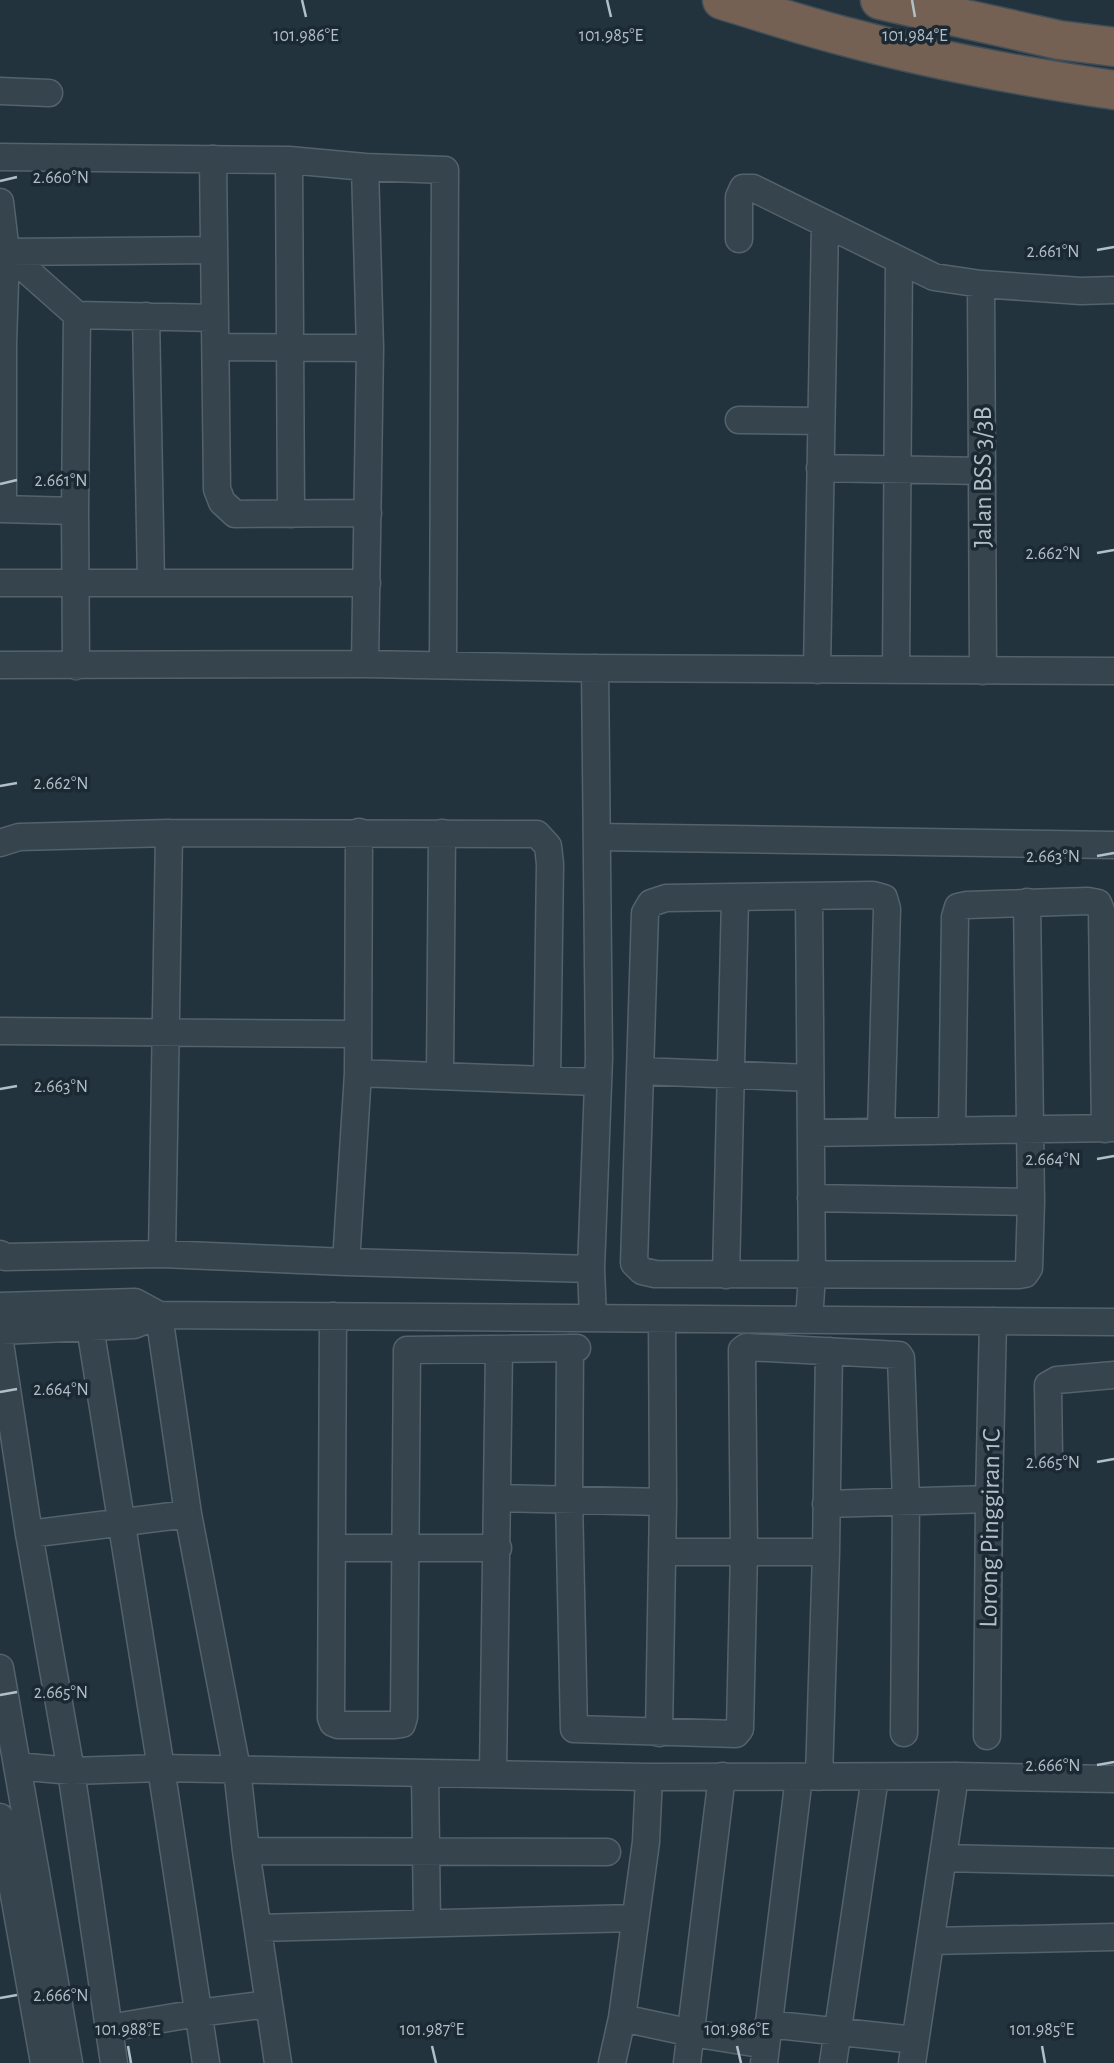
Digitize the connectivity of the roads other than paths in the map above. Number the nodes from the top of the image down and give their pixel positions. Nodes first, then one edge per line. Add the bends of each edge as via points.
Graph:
1 (722, 0) edge
2 (880, 0) edge
3 (1114, 47) edge
4 (1114, 90) edge
5 (0, 91) edge
6 (50, 93) dead end
7 (0, 157) edge
8 (213, 159) junction
9 (289, 160) junction
10 (365, 167) junction
11 (0, 202) edge
12 (825, 224) junction
13 (739, 239) dead end
14 (214, 250) junction
15 (6, 252) junction
16 (900, 260) junction
17 (981, 284) junction
18 (1114, 290) edge
19 (77, 315) junction
20 (146, 316) junction
21 (215, 318) junction
22 (1, 344) edge
23 (217, 347) junction
24 (291, 347) junction
25 (370, 348) junction
26 (739, 420) dead end
27 (821, 421) junction
28 (820, 468) junction
29 (898, 471) junction
30 (982, 471) junction
31 (1, 509) edge
32 (75, 511) junction
33 (368, 513) junction
34 (291, 514) junction
35 (0, 583) edge
36 (151, 583) junction
37 (367, 583) junction
38 (75, 584) junction
39 (365, 664) junction
40 (443, 665) junction
41 (0, 666) edge
42 (76, 666) junction
43 (595, 668) junction
44 (817, 670) junction
45 (896, 670) junction
46 (983, 671) junction
47 (1114, 671) edge
48 (359, 832) junction
49 (169, 833) junction
50 (442, 833) junction
51 (597, 837) junction
52 (0, 844) edge
53 (1114, 845) edge
54 (809, 897) junction
55 (735, 899) junction
56 (1027, 902) junction
57 (0, 1031) edge
58 (166, 1032) junction
59 (358, 1034) junction
60 (641, 1071) junction
61 (358, 1073) junction
62 (730, 1074) junction
63 (440, 1076) junction
64 (810, 1078) junction
65 (547, 1080) junction
66 (598, 1082) junction
67 (1109, 1128) edge
68 (1029, 1130) junction
69 (953, 1131) junction
70 (881, 1132) junction
71 (811, 1133) junction
72 (811, 1199) junction
73 (1031, 1202) junction
74 (0, 1254) edge
75 (162, 1254) junction
76 (346, 1262) junction
77 (592, 1269) junction
78 (726, 1275) junction
79 (812, 1276) junction
80 (0, 1306) edge
81 (159, 1315) junction
82 (333, 1317) junction
83 (593, 1318) junction
84 (662, 1319) junction
85 (809, 1320) junction
86 (993, 1321) junction
87 (1114, 1322) edge
88 (90, 1327) junction
89 (0, 1331) edge
90 (499, 1350) junction
91 (829, 1351) junction
92 (1, 1353) edge
93 (1114, 1375) edge
94 (1049, 1456) dead end
95 (498, 1498) junction
96 (569, 1499) junction
97 (989, 1499) junction
98 (906, 1501) junction
99 (663, 1502) junction
100 (826, 1504) junction
101 (188, 1514) junction
102 (120, 1523) junction
103 (29, 1534) junction
104 (332, 1548) junction
105 (498, 1548) junction
106 (407, 1549) junction
107 (662, 1552) junction
108 (744, 1552) junction
109 (826, 1552) junction
110 (0, 1668) edge
111 (659, 1733) junction
112 (904, 1733) dead end
113 (986, 1736) dead end
114 (17, 1766) junction
115 (161, 1768) junction
116 (237, 1769) junction
117 (71, 1771) junction
118 (425, 1773) junction
119 (493, 1773) junction
120 (722, 1776) junction
121 (954, 1776) junction
122 (649, 1777) junction
123 (809, 1777) junction
124 (875, 1777) junction
125 (1114, 1779) edge
126 (0, 1817) edge
127 (246, 1851) junction
128 (425, 1851) junction
129 (607, 1852) dead end
130 (943, 1858) junction
131 (1114, 1862) edge
132 (635, 1918) junction
133 (426, 1923) junction
134 (258, 1928) junction
135 (1114, 1937) edge
136 (931, 1941) junction
137 (269, 2004) junction
138 (198, 2012) junction
139 (622, 2018) junction
140 (108, 2028) junction
141 (839, 2031) junction
142 (692, 2033) junction
143 (766, 2044) edge
144 (914, 2052) edge
145 (44, 2063) edge
146 (69, 2063) edge
147 (114, 2063) edge
148 (206, 2063) edge
149 (278, 2063) edge
150 (612, 2063) edge
151 (687, 2063) edge
152 (833, 2063) edge

1 - 4 highway via 945,61
2 - 3 highway via 1059,40
5 - 6 street
7 - 8 street
8 - 9 street
8 - 14 street
9 - 10 street
9 - 24 street
10 - 25 street
10 - 40 street via 445,170
11 - 15 street
12 - 13 street via 753,188 743,188
12 - 16 street
12 - 27 street
14 - 15 street
14 - 21 street
15 - 19 street
15 - 22 street
16 - 17 street via 934,277
16 - 29 street
17 - 18 street
17 - 30 street, Jalan BSS 3/3B
19 - 20 street
19 - 32 street
20 - 21 street
20 - 36 street
21 - 23 street
22 - 31 street
23 - 24 street
23 - 34 street via 217,489 222,502 235,514
24 - 25 street
24 - 34 street
25 - 33 street
26 - 27 street
27 - 28 street
28 - 29 street
28 - 44 street
29 - 30 street
29 - 45 street
30 - 46 street, Jalan BSS 3/3B
31 - 32 street
32 - 38 street
33 - 34 street
33 - 37 street
35 - 38 street
36 - 37 street
36 - 38 street
37 - 39 street
38 - 42 street
39 - 40 street
39 - 42 street
40 - 43 street
41 - 42 street
43 - 44 street
43 - 51 street
44 - 45 street
45 - 46 street
46 - 47 street
48 - 49 street
48 - 50 street
48 - 59 street
49 - 52 street via 19,837
49 - 58 street
50 - 63 street
50 - 65 street via 537,834 548,846
51 - 53 street
51 - 66 street
54 - 55 street
54 - 64 street
54 - 70 street via 884,898
55 - 60 street via 651,902 645,913
55 - 62 street
56 - 67 street via 1088,901 1098,903 1102,913
56 - 68 street
56 - 69 street via 958,907
57 - 58 street
58 - 59 street
58 - 75 street
59 - 61 street
60 - 62 street
60 - 78 street via 634,1264 655,1274
61 - 63 street
61 - 76 street
62 - 64 street
62 - 78 street
63 - 65 street
64 - 71 street
65 - 66 street
66 - 77 street
67 - 68 street
68 - 69 street
68 - 73 street
69 - 70 street
70 - 71 street
71 - 72 street
72 - 73 street
72 - 79 street
73 - 79 street via 1025,1274
74 - 75 street
75 - 76 street
76 - 77 street
77 - 83 street
78 - 79 street
79 - 85 street
80 - 81 street via 135,1301
81 - 82 street
81 - 88 street via 134,1325
81 - 101 street
82 - 83 street
82 - 104 street
83 - 84 street
84 - 85 street
84 - 99 street
85 - 86 street
86 - 87 street
86 - 97 street, Lorong Pinggiran 1C
88 - 89 street
88 - 102 street
90 - 95 street
90 - 96 street via 574,1348
90 - 106 street via 407,1350
91 - 98 street via 901,1357
91 - 100 street
91 - 108 street via 742,1350
92 - 103 street
93 - 94 street via 1057,1380 1048,1385
95 - 96 street
95 - 105 street
96 - 99 street
96 - 111 street via 574,1729
97 - 98 street
97 - 113 street, Lorong Pinggiran 1C
98 - 100 street
98 - 112 street
99 - 107 street
100 - 109 street
101 - 102 street
101 - 116 street
102 - 103 street
102 - 115 street
103 - 117 street
104 - 106 street
104 - 106 street via 333,1723 338,1725 402,1724
105 - 106 street
105 - 119 street
107 - 108 street
107 - 111 street
108 - 109 street
108 - 111 street via 740,1729 736,1734
109 - 123 street
110 - 114 street
114 - 117 street
114 - 146 street
115 - 116 street
115 - 117 street
115 - 138 street
116 - 118 street
116 - 127 street
117 - 140 street
118 - 119 street
118 - 128 street
119 - 122 street
120 - 122 street
120 - 123 street
120 - 142 street
121 - 124 street
121 - 125 street
121 - 130 street
122 - 132 street
123 - 124 street
123 - 143 street
124 - 141 street
126 - 145 street
127 - 128 street
127 - 134 street
128 - 129 street
128 - 133 street
130 - 131 street
130 - 136 street
132 - 133 street
132 - 139 street
133 - 134 street
134 - 137 street
135 - 136 street
136 - 144 street
137 - 138 street
137 - 149 street
138 - 140 street
138 - 148 street
139 - 142 street
139 - 150 street
140 - 147 street
141 - 143 street
141 - 144 street
141 - 152 street
142 - 143 street
142 - 151 street

